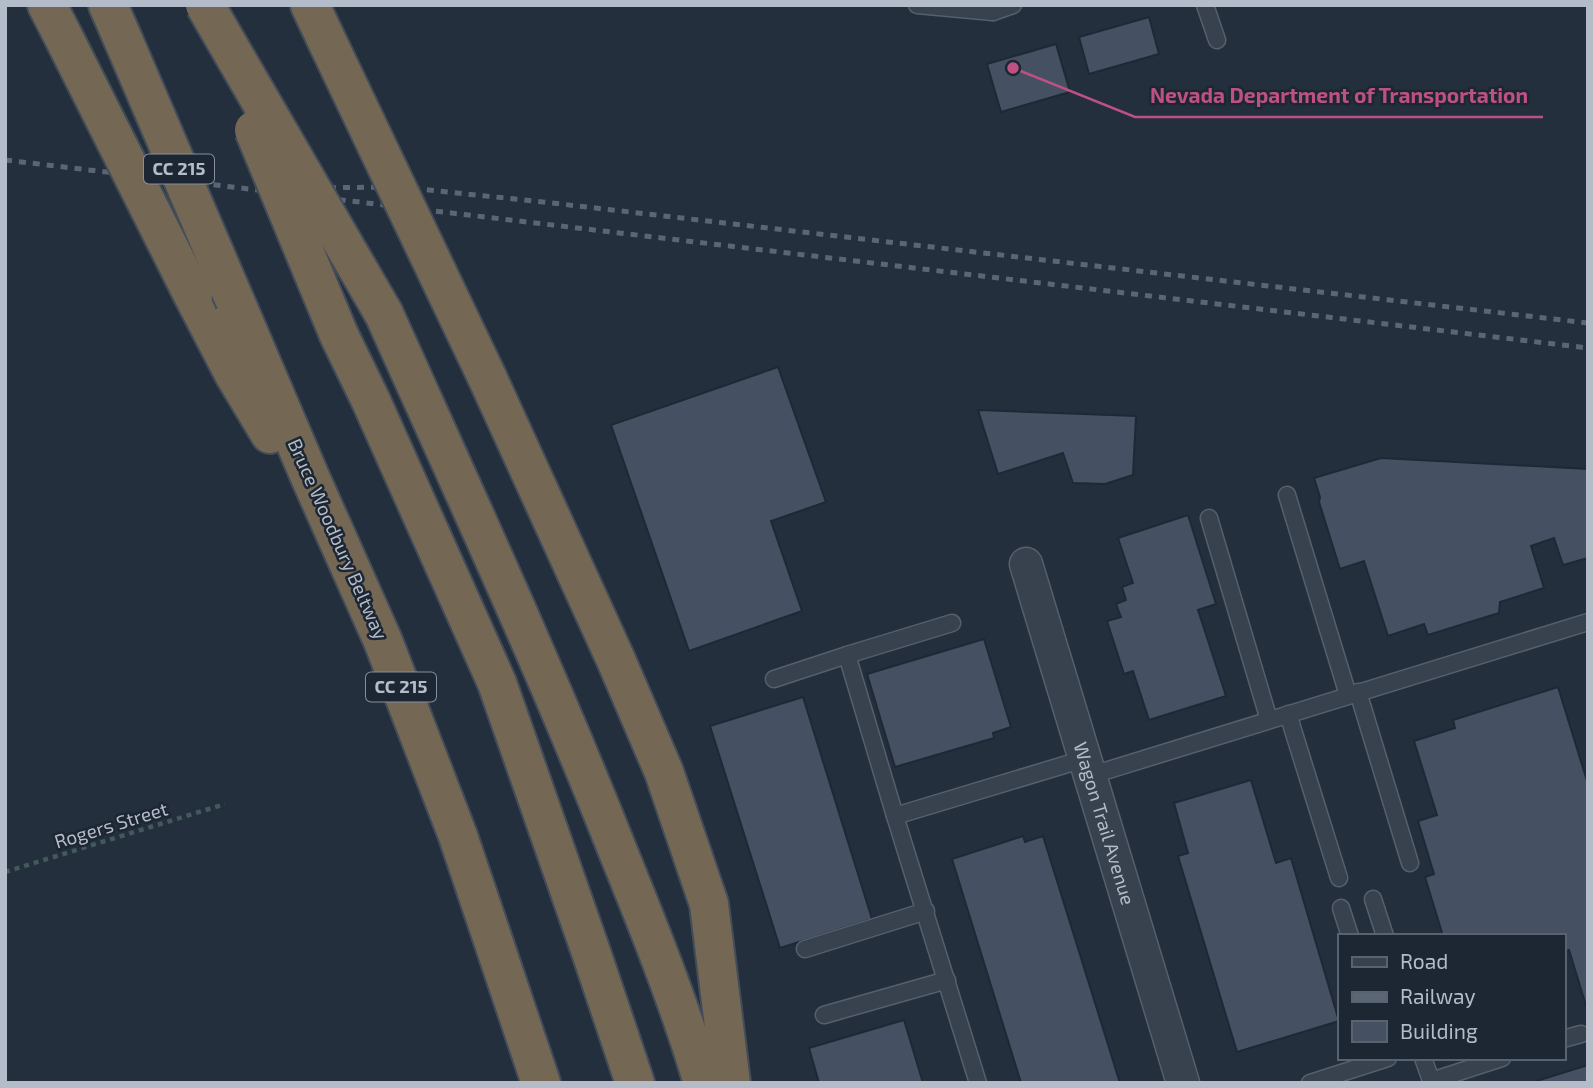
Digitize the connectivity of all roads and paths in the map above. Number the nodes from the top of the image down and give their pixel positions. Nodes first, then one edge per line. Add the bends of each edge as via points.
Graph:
1 (204, 5) edge
2 (310, 5) edge
3 (917, 5) edge
4 (1013, 5) edge
5 (1205, 5) edge
6 (991, 8) edge
7 (115, 21) edge
8 (55, 22) edge
9 (1217, 40) dead end
10 (1287, 495) dead end
11 (1209, 518) dead end
12 (1026, 564) dead end
13 (355, 576) junction
14 (1588, 622) edge
15 (952, 623) dead end
16 (847, 655) junction
17 (774, 678) dead end
18 (1353, 694) junction
19 (1288, 714) junction
20 (1269, 719) junction
21 (1086, 768) junction
22 (225, 804) dead end
23 (895, 816) junction
24 (1410, 863) dead end
25 (5, 872) edge
26 (1339, 878) dead end
27 (1373, 899) dead end
28 (1341, 908) dead end
29 (926, 911) junction
30 (1349, 934) edge
31 (1384, 934) edge
32 (805, 949) dead end
33 (947, 980) junction
34 (824, 1015) dead end
35 (1581, 1034) dead end
36 (1565, 1038) edge
37 (1382, 1060) edge
38 (1424, 1060) edge
39 (1496, 1060) edge
40 (1431, 1082) edge
41 (541, 1083) edge
42 (635, 1083) edge
43 (704, 1083) edge
44 (731, 1083) edge
45 (978, 1083) edge
46 (1182, 1083) edge
47 (1310, 1083) edge

1 - 42 highway, bridge via 339,335 496,683
1 - 43 highway, bridge via 384,314 578,752 661,960
2 - 44 highway, bridge via 487,377 664,772 709,904
3 - 6 lane
4 - 6 lane
5 - 9 lane
7 - 13 highway, Bruce Woodbury Beltway / CC 215, bridge
8 - 13 highway, bridge via 234,374
10 - 18 lane
11 - 20 lane
12 - 21 street, Wagon Trail Avenue
13 - 41 highway, Bruce Woodbury Beltway / CC 215 via 458,836
14 - 18 lane
15 - 16 lane
16 - 17 lane
16 - 23 lane
18 - 19 lane
18 - 24 lane
19 - 20 lane
19 - 26 lane
20 - 21 lane
21 - 23 lane
21 - 46 street, Wagon Trail Avenue
22 - 25 path, Rogers Street
23 - 29 lane
27 - 31 lane
28 - 30 lane
29 - 32 lane
29 - 33 lane
33 - 34 lane
33 - 45 lane
35 - 36 lane
37 - 47 lane
38 - 40 lane
39 - 40 lane

